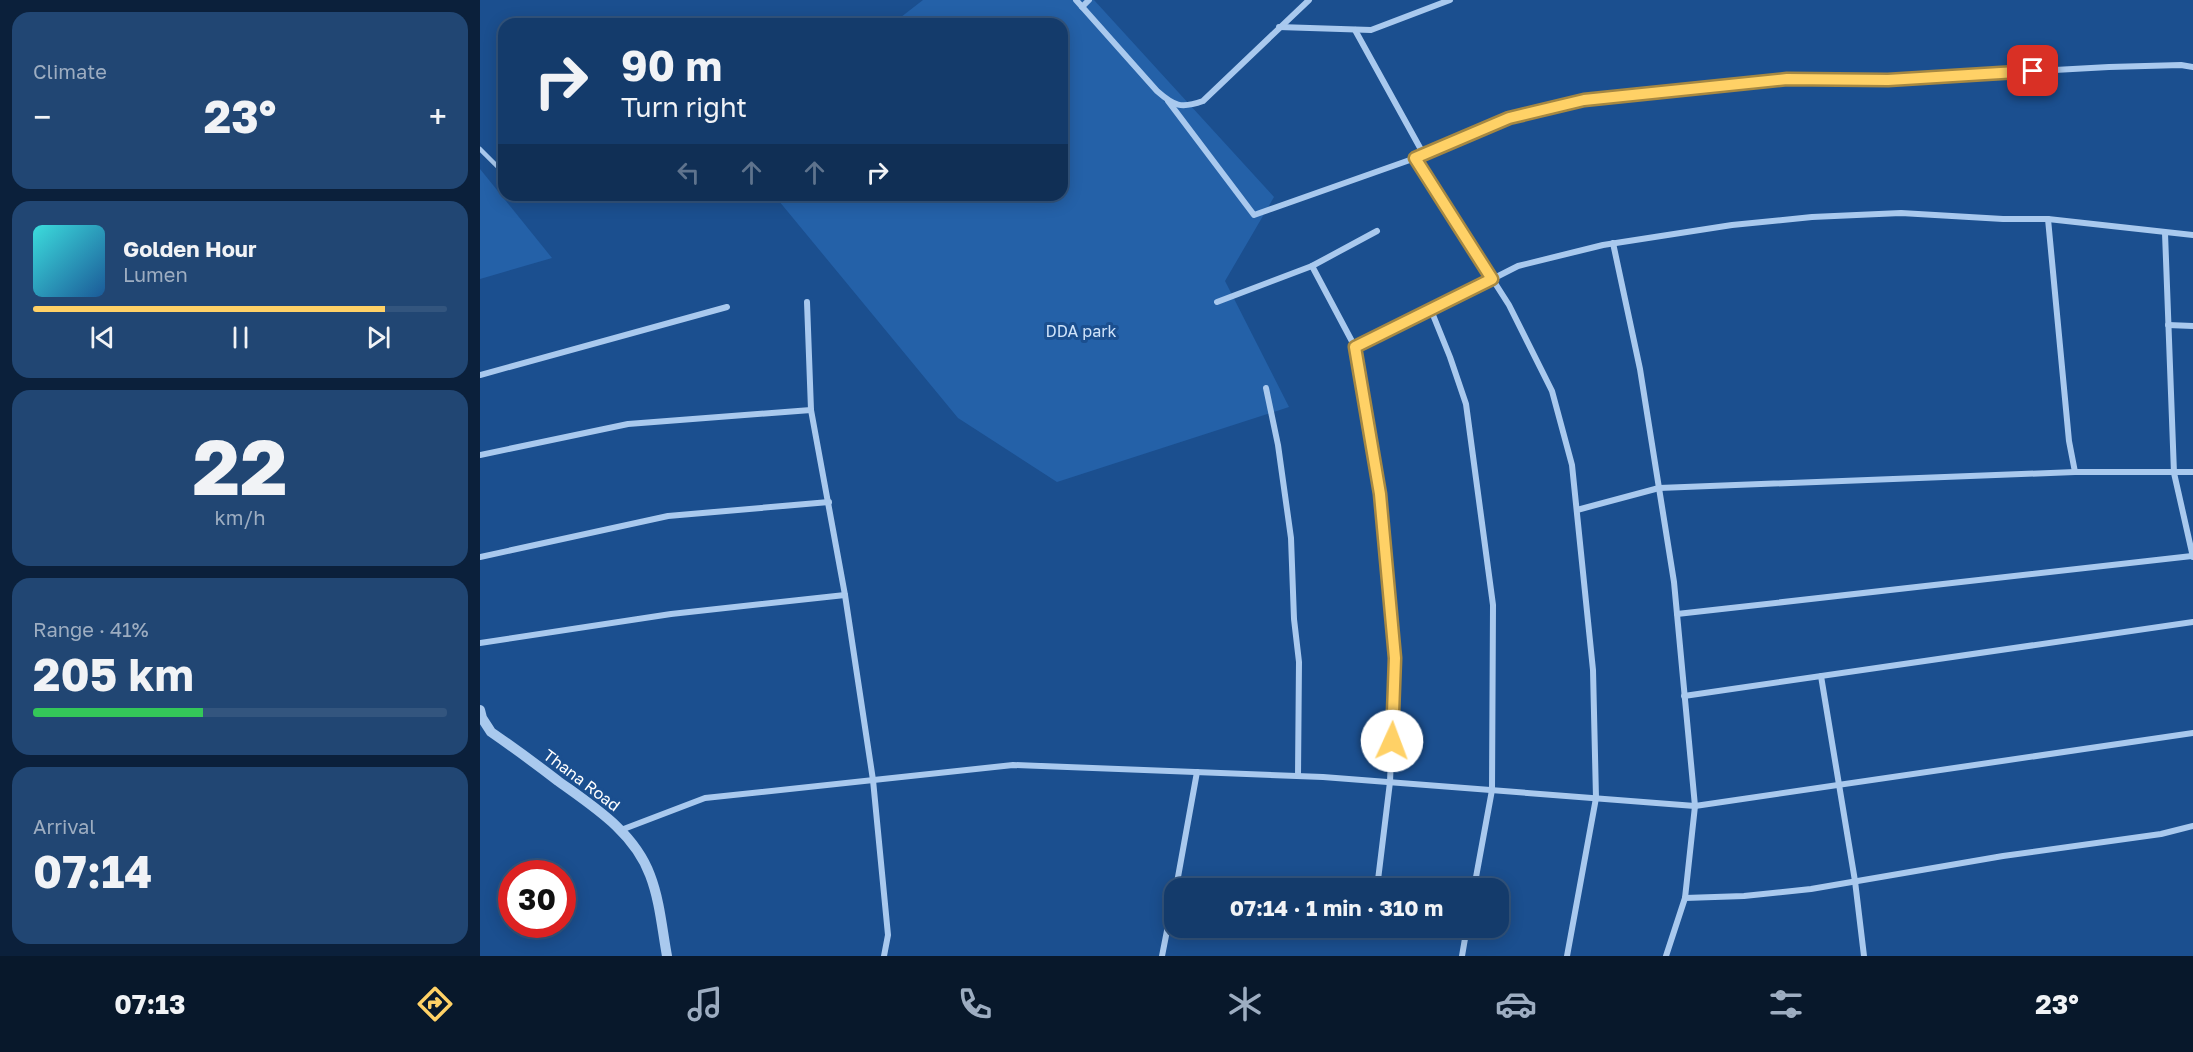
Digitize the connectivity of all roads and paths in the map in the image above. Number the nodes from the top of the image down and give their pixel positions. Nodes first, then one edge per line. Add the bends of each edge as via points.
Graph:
1 (1076, 0) edge
2 (1089, 0) edge
3 (1308, 0) edge
4 (1450, 0) edge
5 (1082, 7) junction
6 (1279, 27) junction
7 (1355, 30) junction
8 (2193, 67) edge
9 (1168, 101) junction
10 (480, 148) edge
11 (1424, 155) junction
12 (1415, 158) junction
13 (498, 167) edge
14 (2048, 219) junction
15 (1377, 231) dead end
16 (2164, 233) junction
17 (2193, 235) edge
18 (1613, 243) junction
19 (1312, 266) junction
20 (1492, 279) junction
21 (807, 302) dead end
22 (1217, 302) dead end
23 (727, 307) dead end
24 (1431, 310) junction
25 (2168, 325) junction
26 (2193, 326) edge
27 (1355, 347) junction
28 (480, 375) edge
29 (1266, 388) dead end
30 (811, 410) junction
31 (480, 455) edge
32 (2075, 472) junction
33 (2193, 472) edge
34 (2174, 473) junction
35 (1659, 488) junction
36 (829, 502) junction
37 (1577, 510) junction
38 (480, 557) edge
39 (2193, 557) edge
40 (846, 596) junction
41 (1677, 614) junction
42 (2193, 622) edge
43 (480, 643) edge
44 (1821, 676) junction
45 (1684, 696) junction
46 (480, 710) edge
47 (2193, 733) edge
48 (1197, 772) junction
49 (1298, 776) junction
50 (873, 780) junction
51 (1390, 782) junction
52 (1840, 786) junction
53 (1492, 790) junction
54 (1596, 798) junction
55 (1695, 806) junction
56 (2193, 826) edge
57 (621, 830) junction
58 (1178, 878) edge
59 (1378, 878) edge
60 (1476, 878) edge
61 (1855, 882) junction
62 (1685, 898) junction
63 (1166, 938) edge
64 (1465, 938) edge
65 (667, 956) edge
66 (884, 956) edge
67 (1162, 956) edge
68 (1462, 956) edge
69 (1567, 956) edge
70 (1666, 956) edge
71 (1864, 956) edge

1 - 5 street
2 - 5 street
3 - 6 street
4 - 7 street via 1371,30
5 - 9 street
6 - 7 street
6 - 9 street via 1203,101 1189,106
7 - 11 street
8 - 11 street via 2109,67 1888,80 1787,79 1584,100 1509,118
9 - 12 street via 1254,215
10 - 13 lane
11 - 12 street
12 - 20 street
14 - 16 street
14 - 18 street via 1900,213 1812,217
14 - 32 street
15 - 19 street
16 - 17 street
16 - 25 street
18 - 20 street via 1518,266
18 - 35 street via 1640,369
19 - 22 street
19 - 27 street
20 - 24 street
20 - 37 street via 1552,391 1572,465
21 - 30 street
23 - 28 street
24 - 27 street
24 - 53 street via 1466,404 1491,593
25 - 26 street
25 - 34 street
27 - 51 street via 1380,494 1395,658
29 - 49 street via 1291,538 1299,662
30 - 31 street via 628,424
30 - 36 street
32 - 34 street
32 - 35 street
33 - 34 street
34 - 39 street
35 - 37 street
35 - 41 street
36 - 38 street via 668,516
36 - 40 street
37 - 54 street via 1593,670
39 - 41 street
40 - 43 street via 671,614
40 - 50 street
41 - 45 street
42 - 44 street
44 - 45 street
44 - 52 street
45 - 55 street
46 - 57 street, Thana Road via 491,732 601,811
47 - 52 street
48 - 49 street
48 - 50 street via 1013,765
48 - 58 street
49 - 51 street
50 - 57 street via 705,798
50 - 66 street via 888,935
51 - 53 street
51 - 59 street
52 - 55 street
52 - 61 street
53 - 54 street
53 - 60 street
54 - 55 street
54 - 69 street
55 - 62 street
56 - 61 street
57 - 65 street, Thana Road via 650,875
61 - 62 street via 1744,897
61 - 71 street
62 - 70 street
63 - 67 street
64 - 68 street

